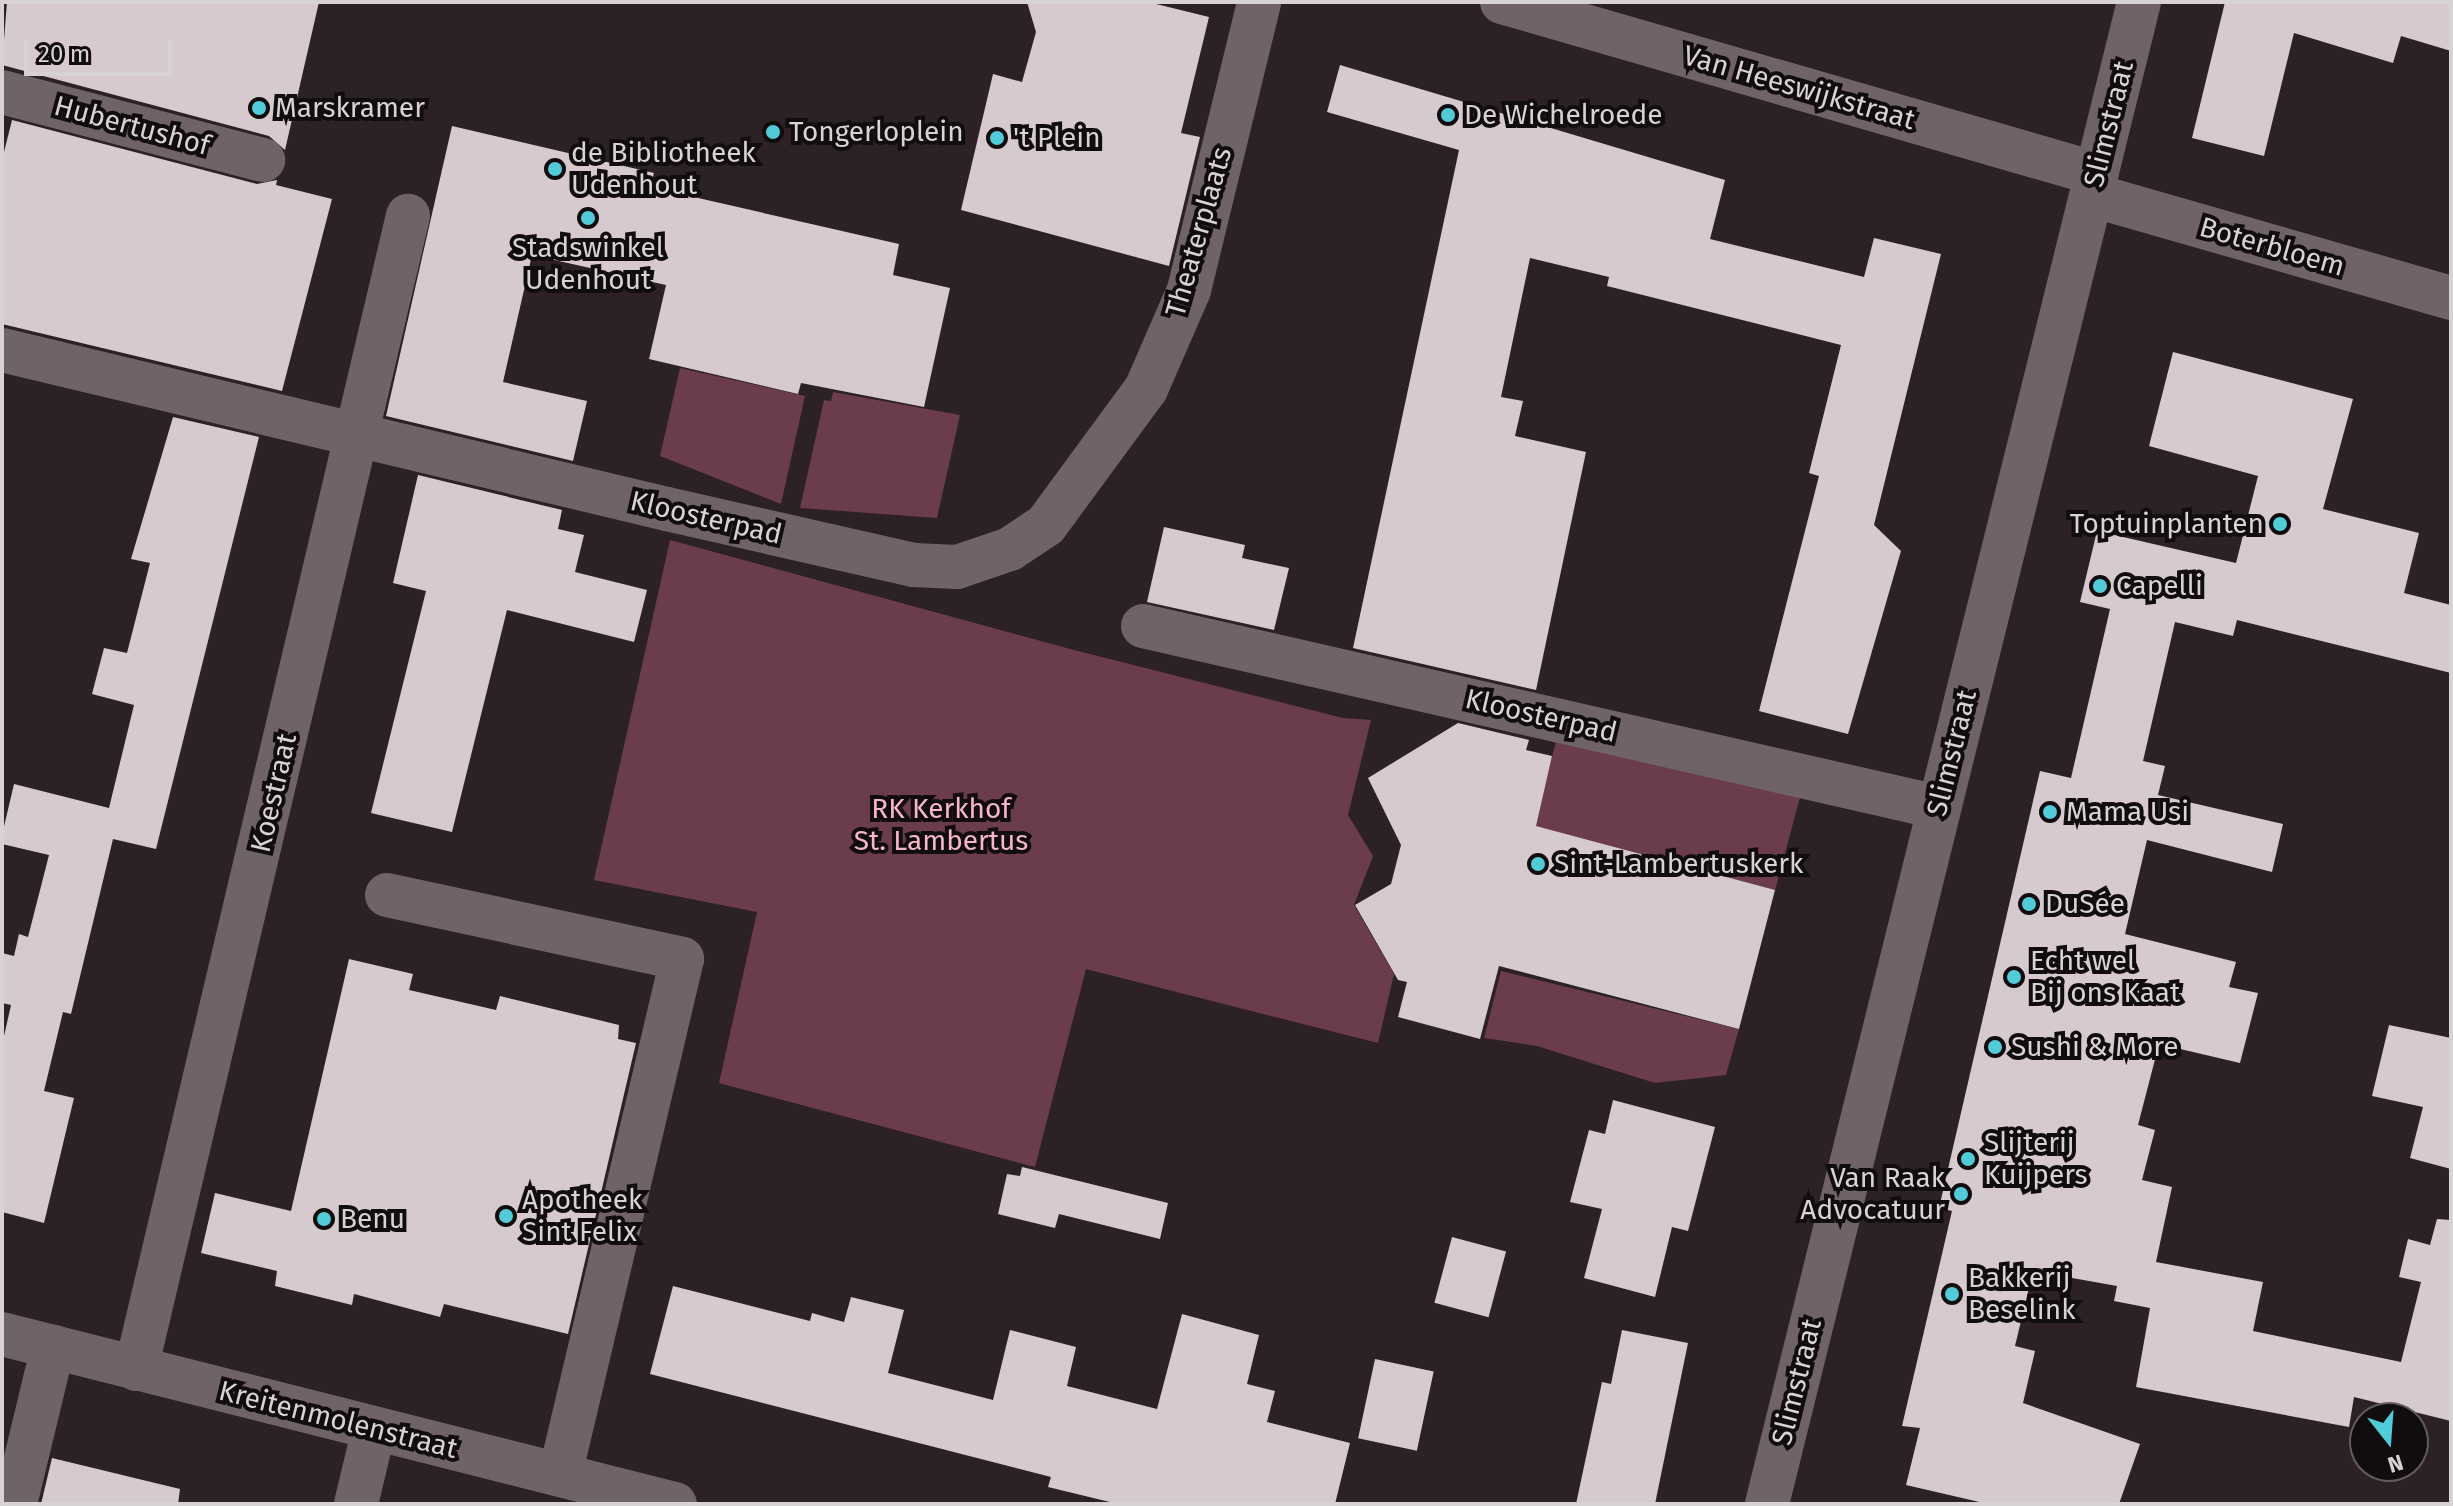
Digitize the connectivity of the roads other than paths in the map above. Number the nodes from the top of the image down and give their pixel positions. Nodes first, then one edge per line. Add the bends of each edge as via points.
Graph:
1 (1259, 2) edge
2 (1502, 2) edge
3 (2139, 2) edge
4 (2, 92) edge
5 (263, 160) dead end
6 (2095, 185) junction
7 (408, 216) dead end
8 (2451, 298) edge
9 (2, 350) edge
10 (360, 437) junction
11 (1046, 525) joint
12 (1143, 626) dead end
13 (1938, 807) junction
14 (387, 895) dead end
15 (2, 1334) edge
16 (53, 1347) junction
17 (136, 1369) junction
18 (374, 1429) junction
19 (560, 1475) junction
20 (15, 1504) edge
21 (356, 1504) edge
22 (675, 1504) edge
23 (1767, 1504) edge

1 - 11 street, Theaterplaats via 1189,290 1146,389
2 - 6 street, Van Heeswijkstraat
3 - 6 street, Slimstraat
4 - 5 street, Hubertushof
6 - 8 street, Boterbloem
6 - 13 street, Slimstraat
7 - 10 street, Koestraat
9 - 10 street, Kloosterpad
10 - 11 street, Kloosterpad via 914,565 957,567 1010,549
10 - 17 street, Koestraat
12 - 13 street, Kloosterpad
13 - 23 street, Slimstraat
14 - 19 street via 682,959
15 - 16 street, Kreitenmolenstraat
16 - 17 street, Kreitenmolenstraat
16 - 20 street
17 - 18 street, Kreitenmolenstraat
18 - 19 street, Kreitenmolenstraat
18 - 21 street
19 - 22 street, Kreitenmolenstraat

